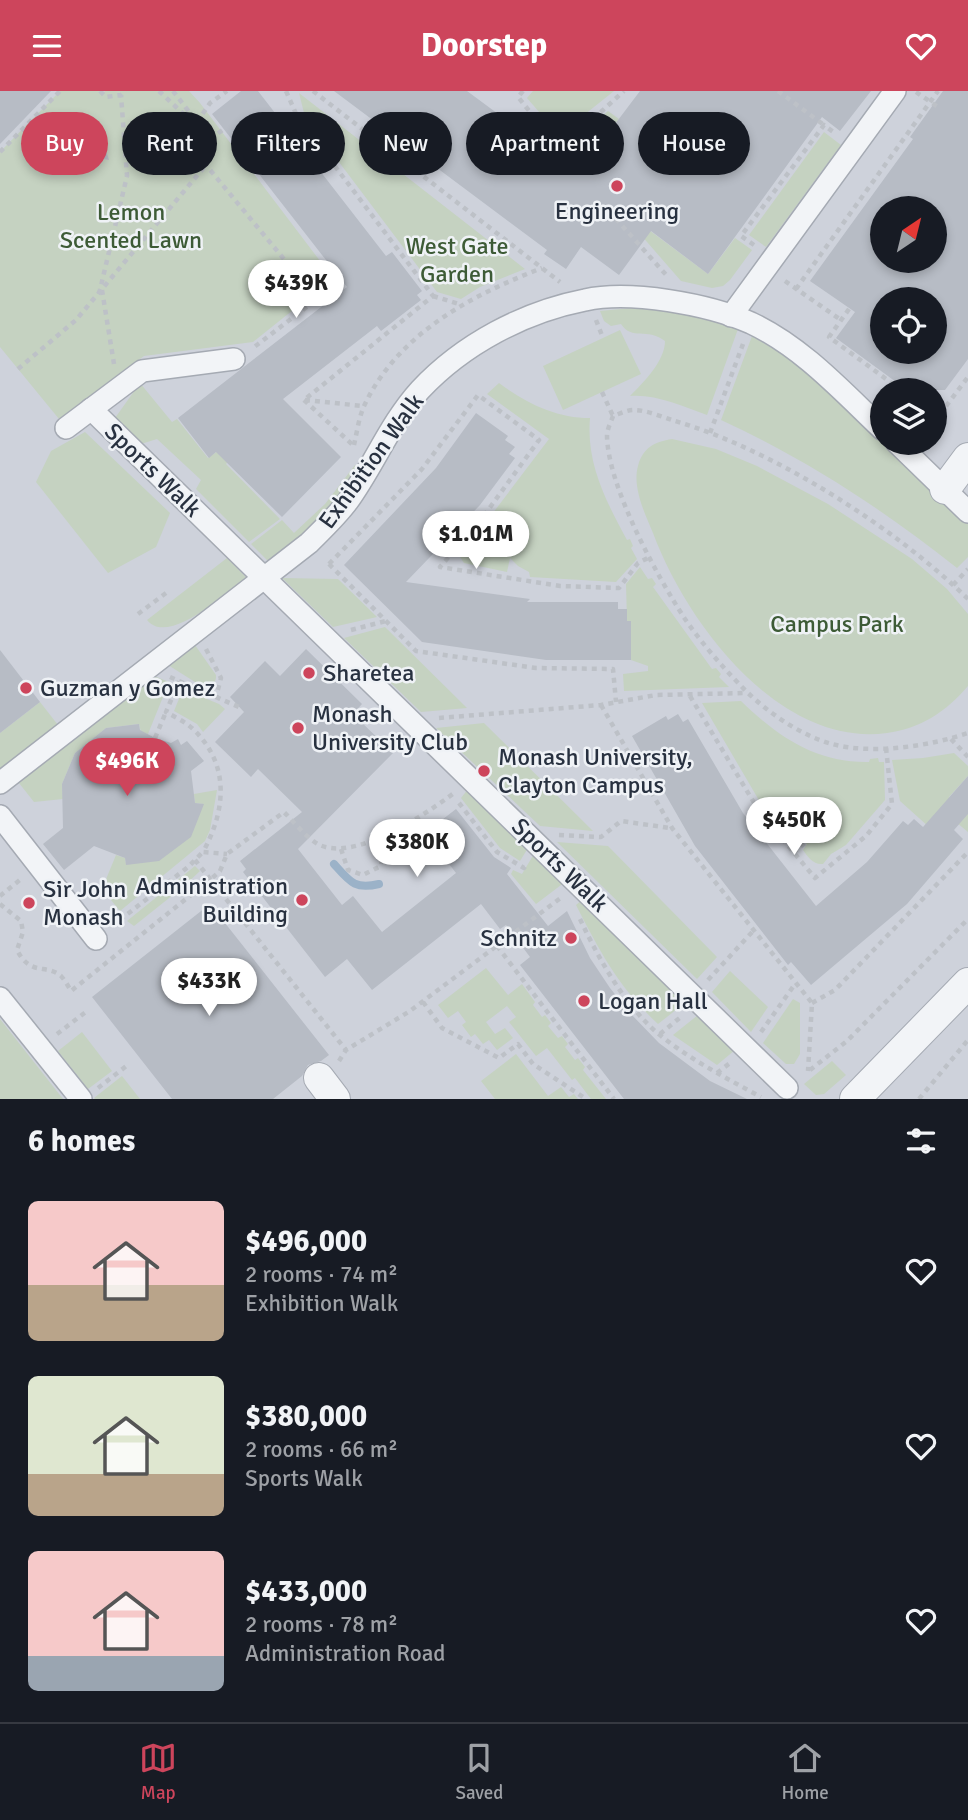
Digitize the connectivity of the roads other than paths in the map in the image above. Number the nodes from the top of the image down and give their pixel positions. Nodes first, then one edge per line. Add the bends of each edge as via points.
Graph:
1 (895, 91) edge
2 (741, 320) junction
3 (234, 359) dead end
4 (91, 409) junction
5 (870, 418) edge
6 (66, 428) dead end
7 (910, 455) edge
8 (968, 458) edge
9 (945, 489) junction
10 (968, 512) edge
11 (263, 578) junction
12 (0, 783) edge
13 (0, 816) edge
14 (96, 939) road end
15 (968, 983) edge
16 (0, 998) edge
17 (787, 1088) road end
18 (87, 1095) edge
19 (855, 1099) edge

1 - 2 street via 763,258
2 - 5 street, Exhibition Walk via 794,348
2 - 11 street, Exhibition Walk via 673,302 588,299 514,323 483,339 421,390 347,502 309,544
3 - 4 street via 142,371
4 - 6 street
4 - 11 street, Sports Walk
7 - 9 street
8 - 9 street
9 - 10 street
11 - 12 street, Exhibition Walk
11 - 17 street, Sports Walk via 527,833 573,888
13 - 14 street
15 - 19 street
16 - 18 street via 40,1048

